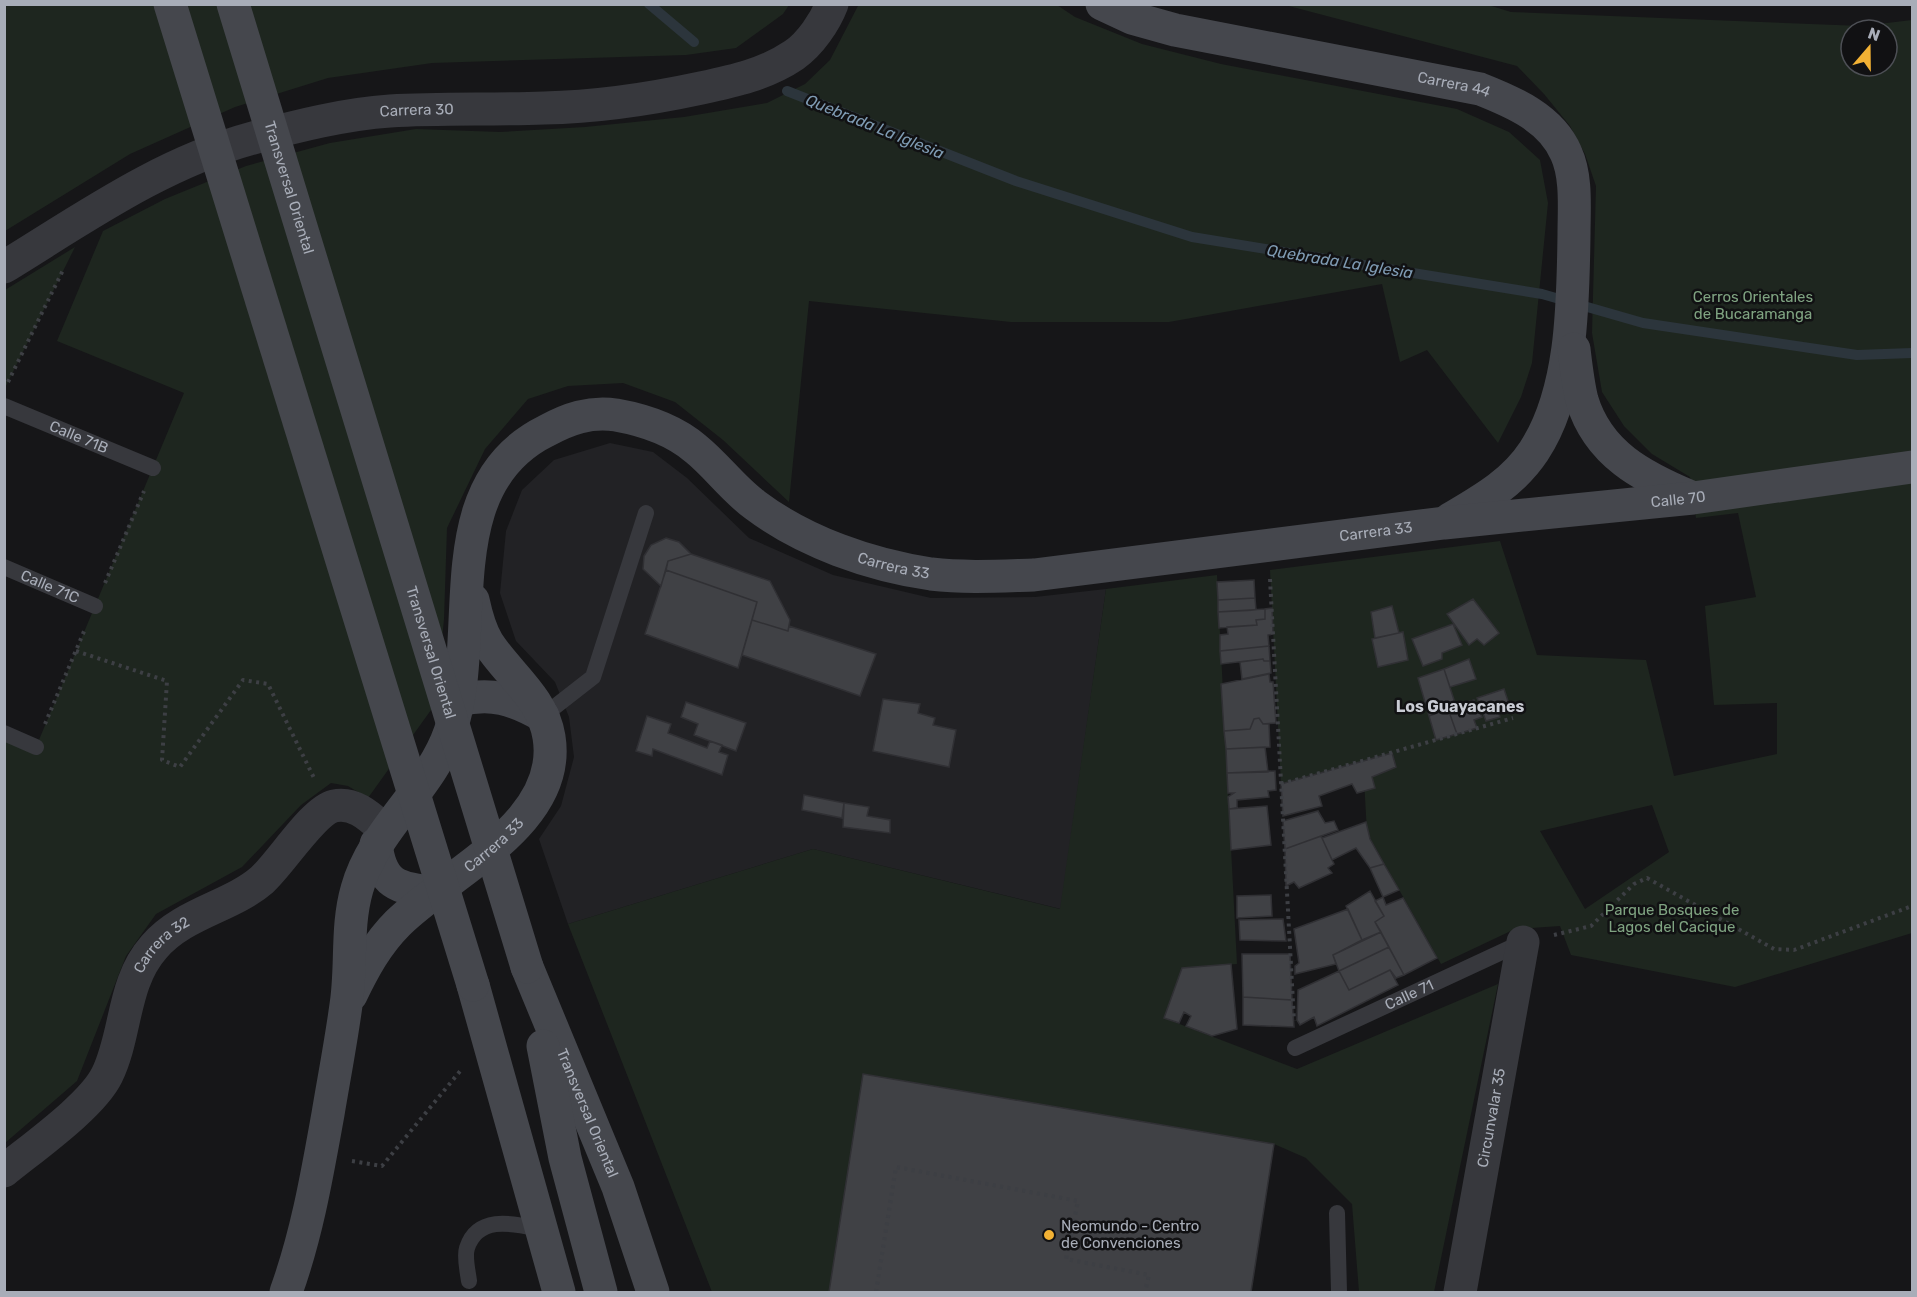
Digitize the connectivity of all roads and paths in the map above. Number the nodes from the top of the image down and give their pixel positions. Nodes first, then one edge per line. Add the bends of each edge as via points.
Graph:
1 (170, 4) edge
2 (233, 4) edge
3 (832, 4) edge
4 (1102, 4) edge
5 (1164, 4) edge
6 (1215, 38) junction
7 (4, 267) edge
8 (65, 267) dead end
9 (1570, 330) junction
10 (4, 388) edge
11 (4, 406) edge
12 (153, 468) dead end
13 (1912, 468) edge
14 (1693, 498) junction
15 (646, 513) dead end
16 (1443, 523) junction
17 (1268, 546) junction
18 (468, 562) junction
19 (4, 567) edge
20 (95, 606) dead end
21 (76, 651) dead end
22 (458, 701) junction
23 (543, 716) junction
24 (1513, 718) dead end
25 (4, 733) edge
26 (36, 747) dead end
27 (1281, 784) junction
28 (329, 808) junction
29 (381, 838) junction
30 (435, 892) junction
31 (1912, 906) edge
32 (1523, 942) junction
33 (527, 967) junction
34 (347, 1002) junction
35 (1295, 1048) joint
36 (461, 1070) dead end
37 (320, 1156) junction
38 (4, 1172) edge
39 (1337, 1213) dead end
40 (542, 1229) junction
41 (469, 1281) dead end
42 (286, 1293) edge
43 (560, 1293) edge
44 (601, 1293) edge
45 (653, 1293) edge
46 (876, 1293) edge
47 (1145, 1293) edge
48 (1339, 1293) edge
49 (1460, 1293) edge

1 - 40 main road, bridge via 473,985
2 - 33 main road, Transversal Oriental, bridge
3 - 7 street, Carrera 30 via 826,19 796,54 751,78 612,103 388,111 252,138 197,156 151,177
4 - 6 main road, Carrera 44 via 1132,18
5 - 6 main road, Carrera 44
6 - 9 main road, Carrera 44 via 1480,89 1518,104 1547,126 1566,152 1574,183
8 - 10 path
9 - 14 main road via 1582,400 1610,450 1628,466
9 - 16 main road via 1560,383 1535,448 1507,482
11 - 12 lane, Calle 71B
13 - 14 main road, Calle 70
14 - 16 main road, Calle 70
15 - 23 lane via 593,677
16 - 17 main road, Carrera 33
17 - 18 main road, Carrera 33 via 1034,575 931,574 867,560 823,543 754,504 694,447 654,425 612,414 575,416 517,450 496,475 482,504
17 - 27 path
18 - 22 main road, Carrera 33
18 - 23 main road, Carrera 33 via 476,614 487,641 532,696
19 - 20 lane, Calle 71C
21 - 28 path via 167,681 162,760 180,767 243,680 268,684
22 - 23 main road via 497,696
22 - 29 main road, Carrera 33 via 441,751
23 - 30 main road, Carrera 33 via 550,758 542,789 508,835
24 - 27 path
25 - 26 lane
27 - 35 path
28 - 29 street via 351,807 367,814
28 - 38 street, Carrera 32 via 320,813 258,883 181,924 153,948 138,970 111,1064 100,1086
29 - 30 main road via 378,864 385,877 398,886
29 - 34 main road, Carrera 33 via 355,895
30 - 34 main road, Carrera 33 via 385,937
31 - 32 path via 1794,950 1774,949 1647,878 1634,884 1591,926
32 - 35 lane, Calle 71
32 - 49 street, Circunvalar 35
33 - 44 main road via 565,1158
33 - 45 main road, Transversal Oriental via 618,1187
34 - 37 main road, Carrera 33
36 - 37 path via 382,1166
37 - 42 main road, Carrera 33 via 310,1214
39 - 48 lane
40 - 41 lane via 502,1223 488,1225 474,1235 466,1250
40 - 43 main road
46 - 47 path via 896,1167 1078,1201 1066,1259 1149,1275

